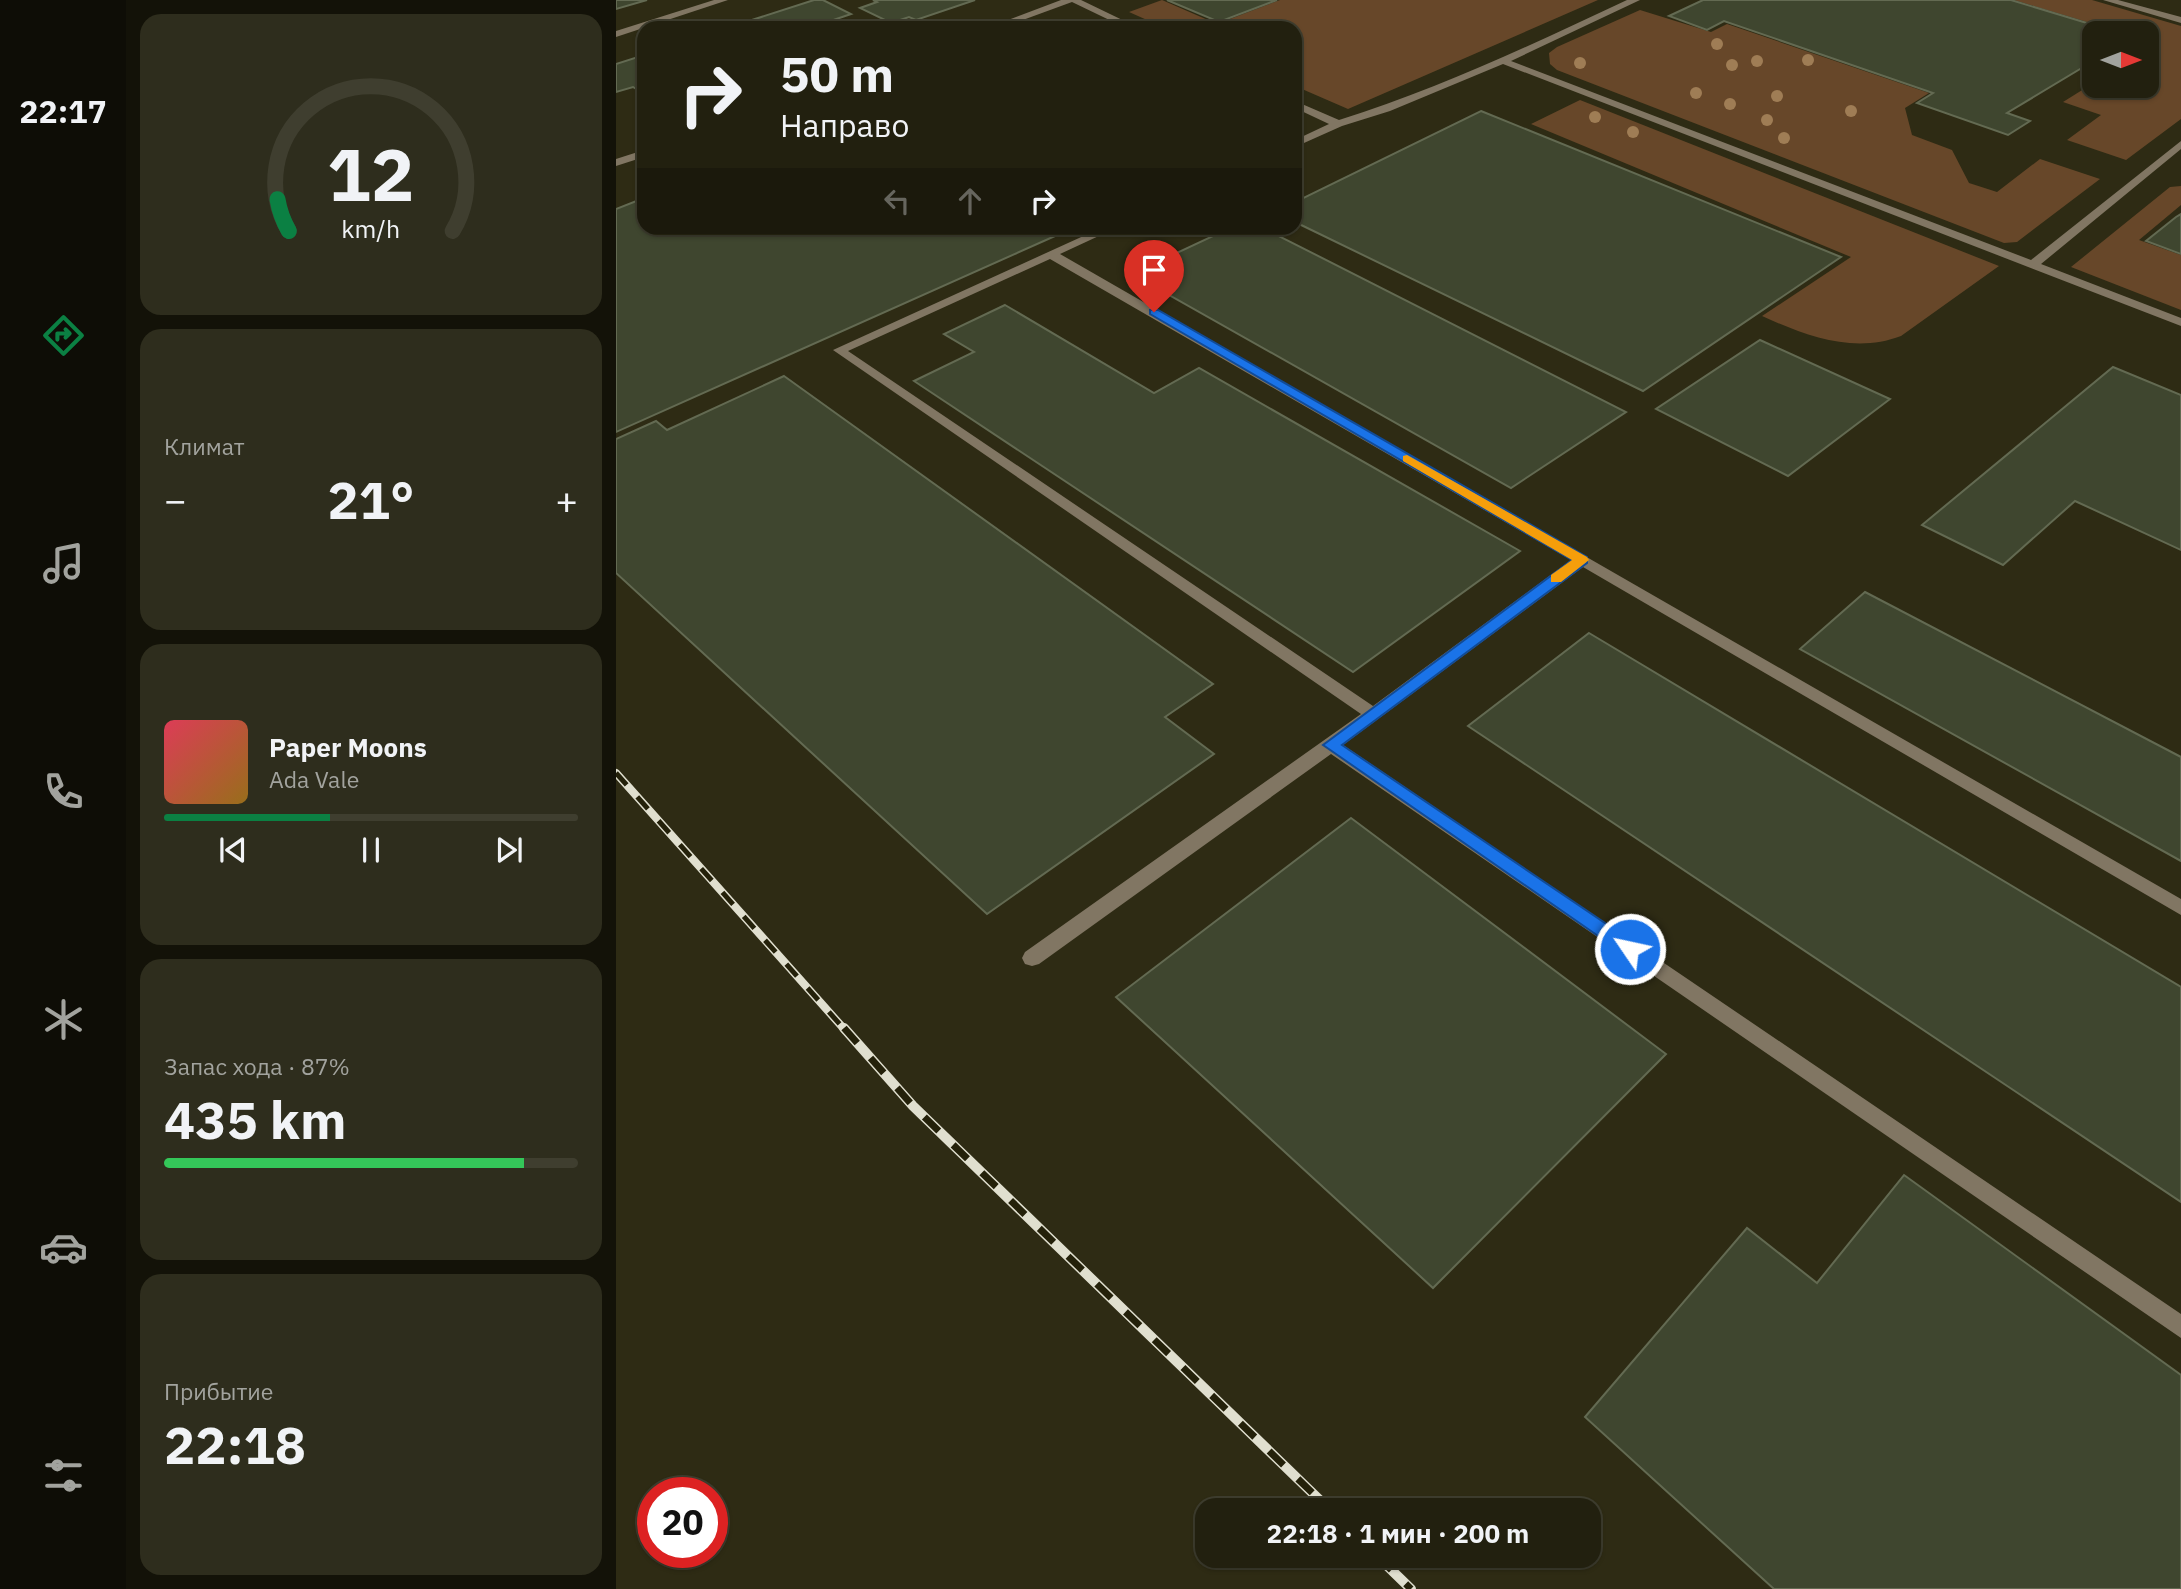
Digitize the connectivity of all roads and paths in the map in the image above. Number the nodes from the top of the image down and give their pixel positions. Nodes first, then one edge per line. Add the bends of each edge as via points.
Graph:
1 (723, 0) edge
2 (1072, 0) edge
3 (1635, 0) edge
4 (2108, 0) edge
5 (2181, 20) edge
6 (657, 21) edge
7 (1012, 21) edge
8 (1118, 21) edge
9 (637, 27) edge
10 (616, 34) edge
11 (1503, 61) junction
12 (1302, 107) edge
13 (1338, 124) junction
14 (1302, 141) edge
15 (2181, 144) edge
16 (637, 156) edge
17 (616, 163) edge
18 (1094, 235) edge
19 (1051, 254) junction
20 (2032, 265) junction
21 (2181, 322) edge
22 (1582, 560) junction
23 (1371, 713) junction
24 (1331, 745) junction
25 (2181, 908) edge
26 (1032, 958) dead end
27 (2181, 1327) edge

1 - 6 lane
2 - 7 lane
2 - 8 lane
3 - 11 lane
4 - 5 lane
9 - 10 lane
11 - 13 lane
11 - 20 lane
12 - 13 lane
13 - 14 lane
15 - 20 lane
16 - 17 lane
18 - 19 lane
19 - 22 lane
19 - 23 lane via 839,350
20 - 21 lane
22 - 23 lane
22 - 25 lane
23 - 24 lane
24 - 26 lane
24 - 27 lane

